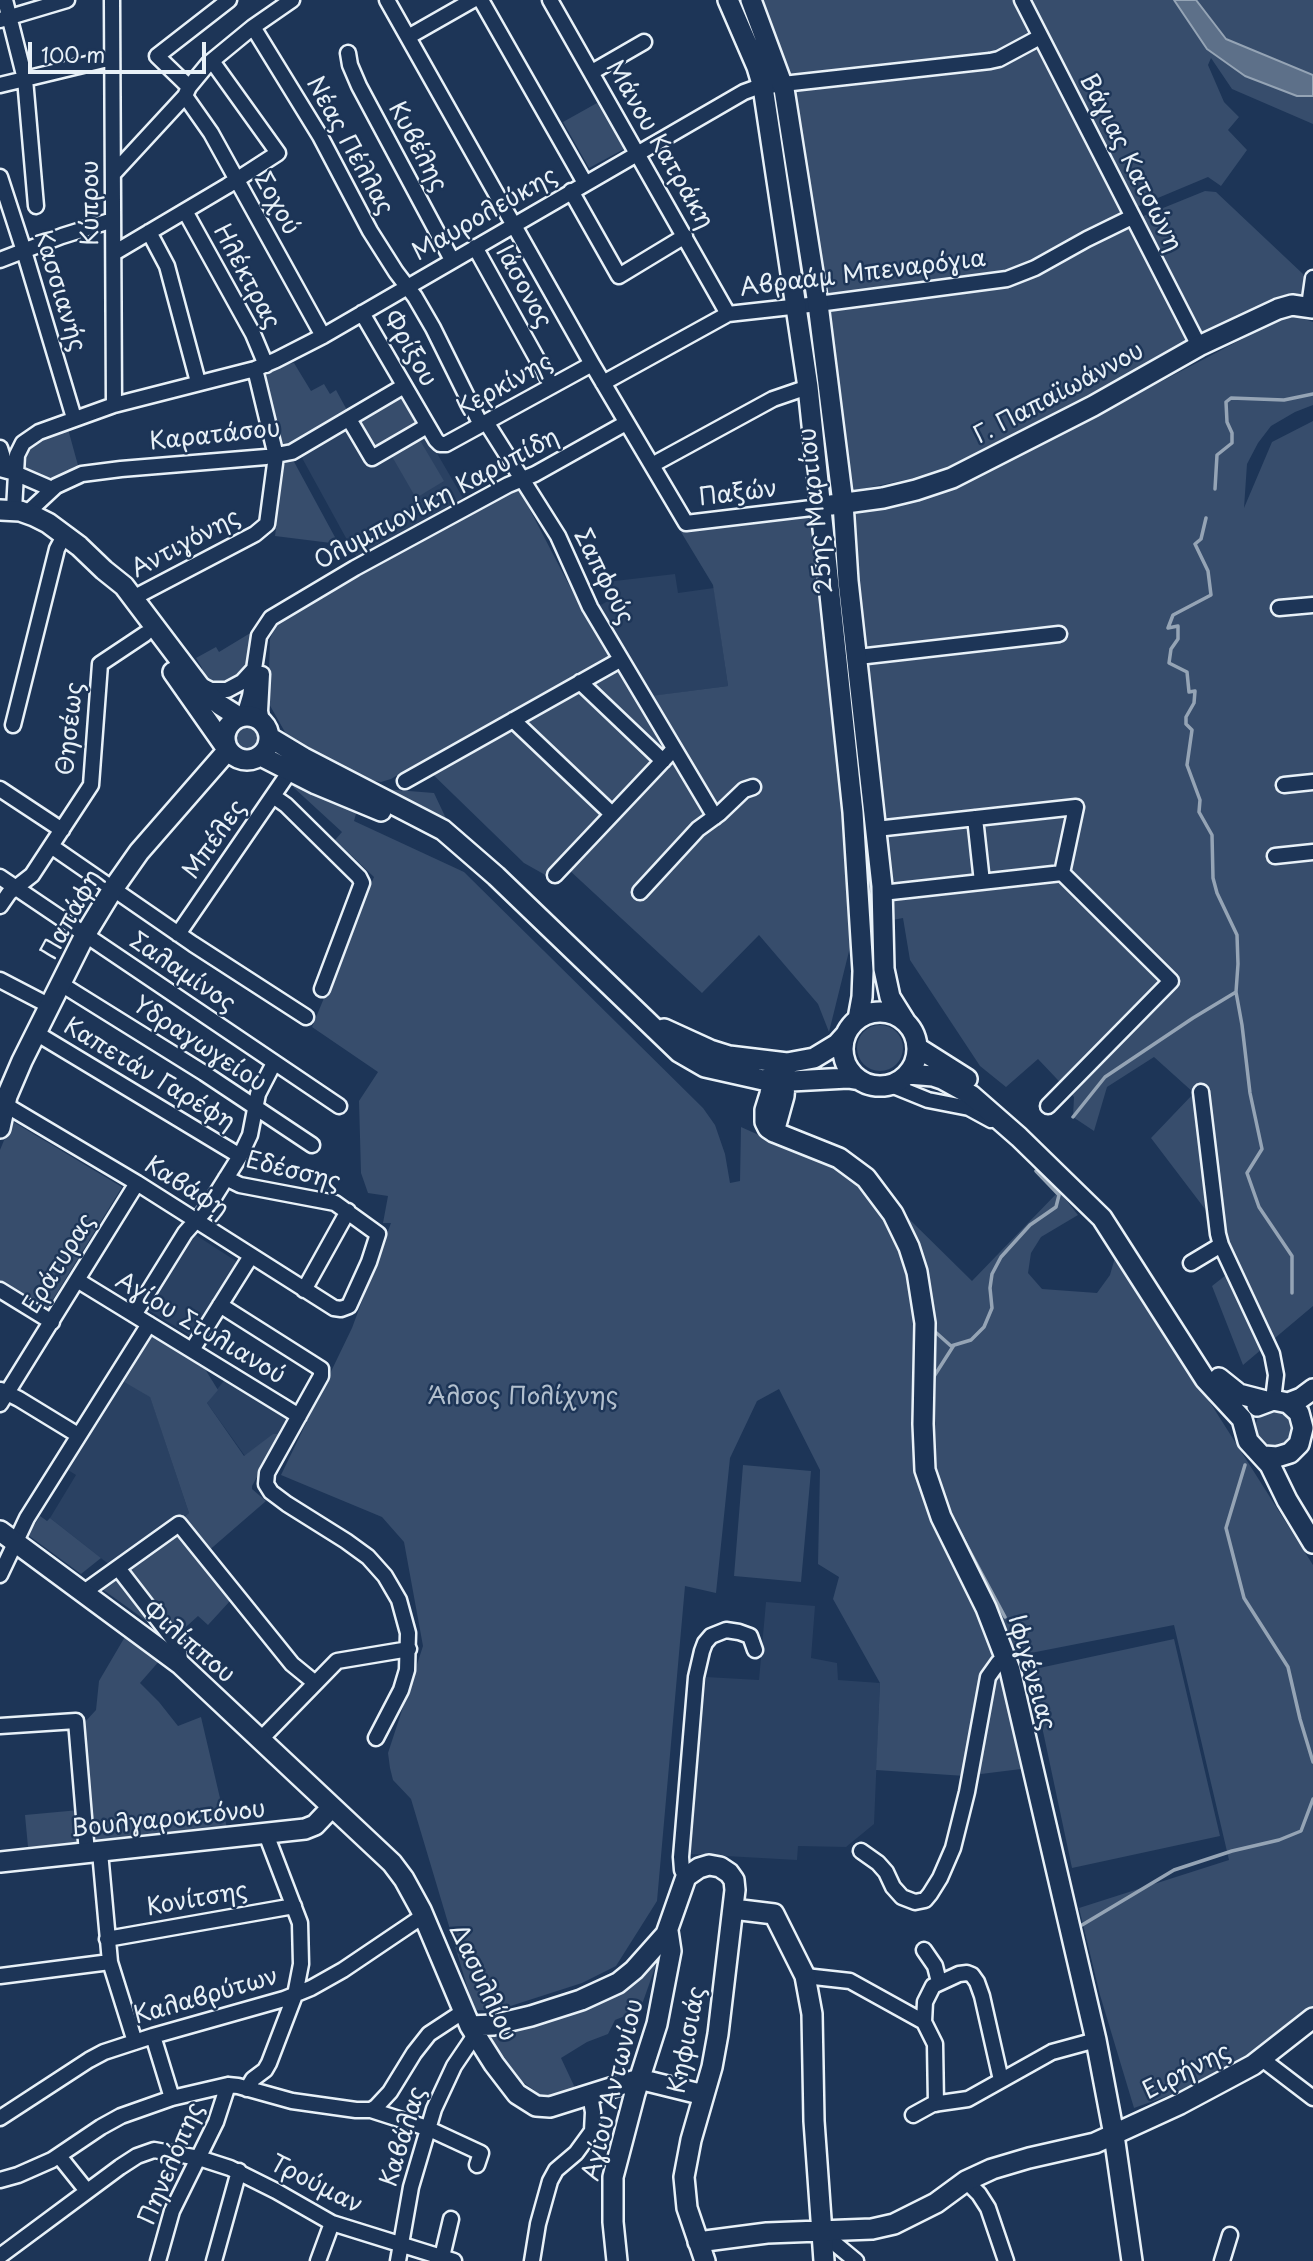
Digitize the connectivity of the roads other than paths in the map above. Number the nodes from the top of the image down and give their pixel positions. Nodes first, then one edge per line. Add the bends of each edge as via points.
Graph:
1 (5, 0) edge
2 (67, 0) edge
3 (229, 0) edge
4 (292, 0) edge
5 (387, 0) edge
6 (473, 0) edge
7 (481, 0) edge
8 (550, 0) edge
9 (728, 0) edge
10 (751, 0) edge
11 (1022, 0) edge
12 (116, 1) edge
13 (5, 18) edge
14 (253, 27) junction
15 (408, 37) junction
16 (1040, 37) junction
17 (644, 42) dead end
18 (348, 53) dead end
19 (112, 58) junction
20 (212, 61) junction
21 (592, 72) junction
22 (25, 79) junction
23 (783, 84) junction
24 (0, 86) edge
25 (763, 87) junction
26 (187, 91) junction
27 (637, 153) junction
28 (113, 174) junction
29 (0, 178) edge
30 (237, 180) junction
31 (585, 184) junction
32 (571, 191) junction
33 (36, 206) dead end
34 (185, 211) junction
35 (1132, 217) junction
36 (113, 220) junction
37 (514, 225) junction
38 (149, 232) junction
39 (685, 236) junction
40 (475, 247) junction
41 (24, 251) junction
42 (114, 253) junction
43 (0, 260) edge
44 (452, 260) junction
45 (1313, 278) edge
46 (406, 286) junction
47 (818, 304) junction
48 (797, 306) junction
49 (1311, 307) edge
50 (362, 313) junction
51 (728, 314) junction
52 (323, 336) junction
53 (1199, 346) junction
54 (592, 364) junction
55 (260, 367) junction
56 (198, 382) junction
57 (603, 383) junction
58 (404, 386) junction
59 (552, 386) junction
60 (808, 387) junction
61 (114, 405) junction
62 (74, 418) junction
63 (349, 419) junction
64 (626, 423) junction
65 (483, 424) junction
66 (427, 426) junction
67 (439, 444) joint
68 (0, 448) edge
69 (275, 456) junction
70 (652, 465) junction
71 (7, 470) edge
72 (521, 479) junction
73 (52, 489) junction
74 (843, 503) junction
75 (820, 507) junction
76 (14, 511) edge
77 (65, 534) junction
78 (104, 570) junction
79 (133, 597) junction
80 (1313, 605) edge
81 (1279, 608) dead end
82 (271, 618) junction
83 (145, 634) junction
84 (1059, 634) dead end
85 (858, 657) junction
86 (620, 660) junction
87 (254, 669) junction
88 (580, 682) junction
89 (198, 684) junction
90 (513, 720) junction
91 (254, 723) junction
92 (13, 725) dead end
93 (228, 750) junction
94 (674, 750) junction
95 (261, 756) junction
96 (663, 761) junction
97 (290, 771) junction
98 (405, 781) dead end
99 (1313, 782) edge
100 (1284, 785) dead end
101 (752, 787) dead end
102 (0, 789) edge
103 (274, 796) junction
104 (612, 814) junction
105 (715, 817) junction
106 (975, 818) junction
107 (876, 829) junction
108 (62, 830) junction
109 (51, 846) junction
110 (461, 848) junction
111 (1313, 852) edge
112 (1275, 856) dead end
113 (1062, 873) junction
114 (555, 874) dead end
115 (0, 877) edge
116 (982, 882) junction
117 (16, 888) junction
118 (113, 889) junction
119 (640, 892) dead end
120 (882, 893) junction
121 (0, 906) edge
122 (178, 934) junction
123 (85, 935) junction
124 (0, 980) edge
125 (61, 984) junction
126 (322, 989) dead end
127 (50, 1006) junction
128 (306, 1017) dead end
129 (905, 1020) junction
130 (852, 1026) junction
131 (36, 1033) junction
132 (918, 1048) junction
133 (274, 1063) junction
134 (780, 1073) junction
135 (908, 1074) junction
136 (860, 1080) junction
137 (891, 1085) junction
138 (1201, 1092) dead end
139 (339, 1106) dead end
140 (1048, 1106) dead end
141 (254, 1107) junction
142 (2, 1117) edge
143 (1019, 1137) junction
144 (312, 1145) dead end
145 (240, 1156) junction
146 (226, 1178) junction
147 (137, 1183) junction
148 (348, 1211) junction
149 (195, 1220) junction
150 (1221, 1245) junction
151 (251, 1256) junction
152 (1191, 1263) dead end
153 (77, 1280) junction
154 (0, 1290) edge
155 (304, 1290) junction
156 (220, 1305) junction
157 (344, 1309) joint
158 (134, 1315) junction
159 (52, 1322) junction
160 (149, 1324) junction
161 (192, 1350) junction
162 (1313, 1389) edge
163 (2, 1396) edge
164 (1275, 1401) junction
165 (299, 1416) junction
166 (1308, 1422) edge
167 (1245, 1426) junction
168 (78, 1436) junction
169 (1300, 1450) edge
170 (1264, 1456) junction
171 (1296, 1513) junction
172 (7, 1536) edge
173 (1313, 1543) edge
174 (117, 1568) junction
175 (0, 1576) edge
176 (84, 1592) junction
177 (409, 1648) junction
178 (755, 1650) dead end
179 (1005, 1658) junction
180 (180, 1664) junction
181 (314, 1682) junction
182 (0, 1726) edge
183 (376, 1738) dead end
184 (261, 1739) junction
185 (332, 1807) junction
186 (266, 1834) junction
187 (861, 1851) dead end
188 (94, 1852) junction
189 (0, 1862) edge
190 (687, 1877) junction
191 (294, 1906) junction
192 (733, 1909) junction
193 (424, 1916) junction
194 (668, 1931) junction
195 (107, 1939) junction
196 (924, 1950) dead end
197 (110, 1962) junction
198 (0, 1976) edge
199 (805, 1976) junction
200 (939, 1982) junction
201 (295, 1995) junction
202 (1313, 2018) edge
203 (924, 2022) junction
204 (470, 2024) junction
205 (153, 2036) junction
206 (1096, 2040) junction
207 (135, 2042) junction
208 (1262, 2059) junction
209 (639, 2079) junction
210 (1001, 2080) junction
211 (228, 2085) junction
212 (247, 2089) junction
213 (590, 2095) junction
214 (704, 2095) junction
215 (172, 2098) junction
216 (1313, 2098) edge
217 (936, 2104) junction
218 (371, 2110) junction
219 (913, 2115) dead end
220 (0, 2118) edge
221 (427, 2128) junction
222 (1114, 2135) junction
223 (59, 2156) junction
224 (199, 2158) junction
225 (477, 2165) dead end
226 (239, 2171) junction
227 (0, 2180) edge
228 (966, 2181) junction
229 (87, 2191) junction
230 (451, 2219) dead end
231 (332, 2222) junction
232 (821, 2232) junction
233 (1230, 2235) dead end
234 (698, 2242) junction
235 (401, 2246) junction
236 (0, 2256) edge
237 (446, 2260) edge
238 (158, 2261) edge
239 (214, 2261) edge
240 (318, 2261) edge
241 (398, 2261) edge
242 (532, 2261) edge
243 (617, 2261) edge
244 (705, 2261) edge
245 (824, 2261) edge
246 (856, 2261) edge
247 (1006, 2261) edge
248 (1132, 2261) edge
249 (1222, 2261) edge

1 - 13 street
2 - 13 street
3 - 26 street, Σοχού via 157,56
4 - 14 street
5 - 15 street
6 - 15 street
7 - 31 street
8 - 21 street, Μάνου Κατράκη
9 - 25 street, 25ης Μαρτίου
10 - 23 street, 25ης Μαρτίου
11 - 16 street, Βάγιας Κατσώνη
12 - 19 street, Κύπρου
13 - 22 street
14 - 20 street
14 - 46 street, Νέας Πέλλας
15 - 37 street
16 - 23 street, Μαυρολεύκης via 990,61
16 - 35 street, Βάγιας Κατσώνη
17 - 21 street
18 - 44 street, Κυβέλης via 359,86
19 - 22 street
19 - 28 street, Κύπρου
20 - 26 street
20 - 30 street via 278,153
21 - 27 street, Μάνου Κατράκη
22 - 24 street
22 - 33 street
23 - 25 street, Μαυρολεύκης
23 - 47 street, 25ης Μαρτίου
25 - 27 street, Μαυρολεύκης via 744,92
25 - 48 street, 25ης Μαρτίου
26 - 28 street
26 - 30 street, Σοχού
27 - 31 street, Μαυρολεύκης
27 - 39 street, Μάνου Κατράκη
28 - 36 street, Κύπρου
29 - 41 street, Κασσιανής
30 - 34 street
30 - 52 street, Σοχού
31 - 32 street, Μαυρολεύκης
32 - 37 street, Μαυρολεύκης
32 - 39 street via 619,276
34 - 38 street
34 - 55 street, Ηλέκτρας via 253,334
35 - 47 street, Αβραάμ Μπεναρόγια via 1007,279
35 - 53 street, Βάγιας Κατσώνη
36 - 41 street
36 - 42 street, Κύπρου
37 - 40 street, Μαυρολεύκης
37 - 54 street
38 - 42 street
38 - 56 street via 167,266
39 - 51 street, Μάνου Κατράκη
40 - 44 street, Μαυρολεύκης
40 - 59 street, Ιάσoνος
41 - 43 street
41 - 62 street, Κασσιανής
42 - 61 street, Κύπρου
44 - 46 street, Μαυρολεύκης
45 - 49 street
46 - 50 street, Μαυρολεύκης
46 - 65 street, Νέας Πέλλας
47 - 48 street, Αβραάμ Μπεναρόγια
47 - 74 street, 25ης Μαρτίου
48 - 51 street, Αβραάμ Μπεναρόγια
48 - 60 street, 25ης Μαρτίου
49 - 53 street, Γ. Παπαϊωάννου via 1278,309
50 - 52 street, Μαυρολεύκης
50 - 58 street, Φρίξου
51 - 57 street, Αβραάμ Μπεναρόγια
52 - 55 street, Μαυρολεύκης
53 - 74 street, Γ. Παπαϊωάννου via 965,472 916,490
54 - 57 street
54 - 59 street, Κερκίνης
55 - 56 street, Μαυρολεύκης
55 - 69 street, Αντιγόνης
56 - 61 street, Μαυρολεύκης
57 - 64 street
58 - 63 street, Καρατάσου
58 - 66 street, Φρίξου
59 - 65 street, Κερκίνης
60 - 70 street via 773,399
60 - 75 street, 25ης Μαρτίου
61 - 62 street, Μαυρολεύκης
62 - 71 street, Μαυρολεύκης via 25,442
63 - 66 street via 372,458
63 - 69 street, Καρατάσου via 292,452
64 - 70 street
64 - 72 street, Ολυμπιονίκη Καρυπίδη
65 - 67 street, Κερκίνης
65 - 72 street, Σαπφούς
66 - 67 street, Φρίξου
68 - 71 street
69 - 73 street, Καρατάσου via 100,471 76,476
69 - 79 street, Αντιγόνης via 264,527
70 - 75 street, Παξών via 686,523
71 - 73 street
71 - 76 street, Μαυρολεύκης
72 - 82 street, Ολυμπιονίκη Καρυπίδη
72 - 86 street, Σαπφούς via 562,543
73 - 76 street, Καρατάσου
74 - 75 street, Γ. Παπαϊωάννου
74 - 85 street, 25ης Μαρτίου
75 - 130 street, 25ης Μαρτίου via 853,812 863,971 863,997
76 - 77 street
77 - 78 street
77 - 92 street via 57,550
78 - 79 street
78 - 83 street via 108,585
79 - 89 street
80 - 81 street
82 - 87 street via 259,636
82 - 91 street via 263,642 260,708
83 - 93 street
83 - 108 street, Θησέως via 100,664 92,781
84 - 85 street
85 - 107 street, 25ης Μαρτίου
86 - 88 street
86 - 94 street, Σαπφούς
87 - 89 street via 225,690
87 - 91 street via 250,699
88 - 90 street
88 - 96 street
89 - 91 street via 216,702
90 - 98 street
90 - 104 street
91 - 93 street via 231,722 226,730
91 - 95 street via 267,748
91 - 110 street via 303,758 443,830
93 - 95 street via 243,760
93 - 118 street, Παπάφη via 139,852
94 - 96 street
94 - 105 street, Σαπφούς
95 - 97 street
96 - 104 street
97 - 103 street, Μπέλες
97 - 110 street
99 - 100 street
101 - 105 street
102 - 108 street
103 - 122 street, Μπέλες
103 - 126 street via 362,883
104 - 114 street
105 - 119 street via 698,829
106 - 107 street
106 - 113 street via 1076,807
106 - 116 street
107 - 120 street, 25ης Μαρτίου
108 - 109 street, Θησέως
109 - 117 street, Θησέως via 32,876
109 - 118 street
110 - 134 street via 496,876 636,1012 710,1050
111 - 112 street
113 - 116 street
113 - 140 street via 1171,981
115 - 117 street, Σαλαμίνος
116 - 120 street
117 - 121 street, Θησέως
117 - 123 street, Σαλαμίνος
118 - 122 street
118 - 123 street, Παπάφη
120 - 129 street, 25ης Μαρτίου via 886,983
122 - 128 street
123 - 125 street, Παπάφη
123 - 133 street, Σαλαμίνος
124 - 127 street
125 - 127 street, Παπάφη
125 - 141 street, Υδραγωγείου
127 - 131 street, Παπάφη
129 - 130 street via 894,1014 870,1013
129 - 132 street
130 - 134 street via 826,1052
130 - 136 street via 843,1054
131 - 142 street, Παπάφη via 9,1088
131 - 145 street, Καπετάν Γαρέφη
132 - 135 street
132 - 164 street via 990,1096 1122,1226 1219,1379 1238,1394
133 - 139 street, Σαλαμίνος
133 - 141 street
134 - 136 street
134 - 179 street, Ιφιγένειας via 774,1132 856,1168 881,1195 904,1236 917,1272 925,1323 925,1470 941,1517
135 - 137 street
135 - 143 street via 933,1076 954,1085
136 - 137 street via 880,1087
137 - 143 street via 928,1100 969,1108
138 - 150 street
141 - 144 street, Υδραγωγείου
141 - 145 street via 250,1135
142 - 147 street, Καβάφη
143 - 167 street via 1108,1226 1196,1366
145 - 146 street
146 - 148 street, Εδέσσης via 240,1185 335,1203
146 - 149 street
147 - 149 street, Καβάφη
147 - 153 street, Εράτυρας
148 - 155 street
148 - 157 street, Εδέσσης via 378,1234 352,1302
149 - 151 street, Καβάφη
149 - 158 street
150 - 152 street
150 - 164 street via 1272,1354
151 - 155 street, Καβάφη
151 - 156 street
153 - 158 street, Αγίου Στυλιανού
153 - 159 street, Εράτυρας
154 - 159 street
155 - 157 street, Καβάφη
156 - 161 street
156 - 165 street via 321,1369
158 - 160 street, Αγίου Στυλιανού
159 - 163 street, Εράτυρας
160 - 161 street, Αγίου Στυλιανού
160 - 168 street
161 - 165 street, Αγίου Στυλιανού
162 - 164 street via 1301,1398
163 - 168 street
164 - 166 street
164 - 167 street via 1252,1410
165 - 177 street via 267,1473 266,1484 275,1496 358,1549 380,1570 403,1610
166 - 169 street
167 - 170 street via 1248,1441
168 - 172 street via 27,1518
169 - 170 street
169 - 171 street via 1287,1475
170 - 171 street
171 - 173 street
172 - 175 street
172 - 176 street, Φιλίππου
174 - 176 street
174 - 180 street via 179,1647
174 - 181 street via 179,1524 292,1664
176 - 180 street, Φιλίππου
177 - 181 street via 339,1660
177 - 183 street via 401,1690
178 - 190 street via 750,1636 726,1630 711,1636 702,1651 681,1857
179 - 187 street via 988,1677 956,1838 930,1895 915,1902 902,1897 878,1863
179 - 206 street, Ιφιγένειας
180 - 184 street, Φιλίππου
181 - 184 street
182 - 188 street via 76,1721
184 - 185 street, Φιλίππου
185 - 186 street, Βουλγαροκτόνου via 310,1828
185 - 193 street, Δασυλλίου via 397,1869
186 - 188 street, Βουλγαροκτόνου
186 - 191 street
188 - 189 street, Βουλγαροκτόνου
188 - 195 street
190 - 192 street, Κηφισιάς via 704,1866 725,1870 734,1880
190 - 194 street
191 - 195 street, Κονίτσης
191 - 201 street via 302,1938
192 - 199 street via 774,1914
192 - 214 street, Κηφισιάς via 718,2034
193 - 201 street, Καλαβρύτων
193 - 204 street, Δασυλλίου
194 - 204 street via 634,1970 606,1989 523,2019
194 - 209 street, Αγίου Αντωνίου via 669,1963 654,2035
195 - 197 street
196 - 200 street
197 - 198 street
197 - 207 street
199 - 203 street via 850,1981
199 - 232 street via 812,2014
200 - 203 street via 926,1997
200 - 210 street via 967,1973 977,1982
201 - 205 street, Καλαβρύτων
201 - 212 street via 270,2063
202 - 208 street
203 - 217 street via 935,2044
204 - 213 street, Δασυλλίου via 510,2086 531,2104 550,2107
204 - 218 street via 429,2034 384,2099
204 - 221 street, Καβάλας
205 - 207 street, Καλαβρύτων
205 - 215 street
206 - 210 street via 1052,2052
206 - 222 street, Ιφιγένειας
207 - 220 street, Καλαβρύτων via 89,2060
208 - 216 street, Ειρήνης
208 - 222 street, Ειρήνης
209 - 213 street, Δασυλλίου
209 - 214 street
209 - 243 street, Αγίου Αντωνίου via 613,2177
210 - 217 street via 968,2099
211 - 212 street
211 - 215 street
211 - 224 street, Πηνελόπης
212 - 218 street via 292,2101
213 - 242 street via 592,2129 550,2181
214 - 234 street, Κηφισιάς via 684,2177 685,2202
215 - 223 street via 108,2122
217 - 219 street
218 - 221 street
221 - 225 street via 481,2153
221 - 235 street, Καβάλας
222 - 228 street, Ειρήνης via 1087,2146 1015,2162
222 - 248 street, Ιφιγένειας
223 - 227 street
223 - 229 street
224 - 226 street, Τρούμαν
224 - 229 street, Τρούμαν via 150,2151
224 - 238 street, Πηνελόπης via 173,2211
226 - 231 street, Τρούμαν
226 - 239 street
228 - 232 street, Ειρήνης via 936,2203 894,2224
228 - 247 street via 988,2208
229 - 236 street, Τρούμαν
230 - 237 street
231 - 235 street, Τρούμαν
231 - 240 street
232 - 234 street, Ειρήνης
232 - 245 street
232 - 246 street
233 - 249 street
234 - 244 street, Κηφισιάς
235 - 237 street, Τρούμαν
235 - 241 street, Καβάλας

